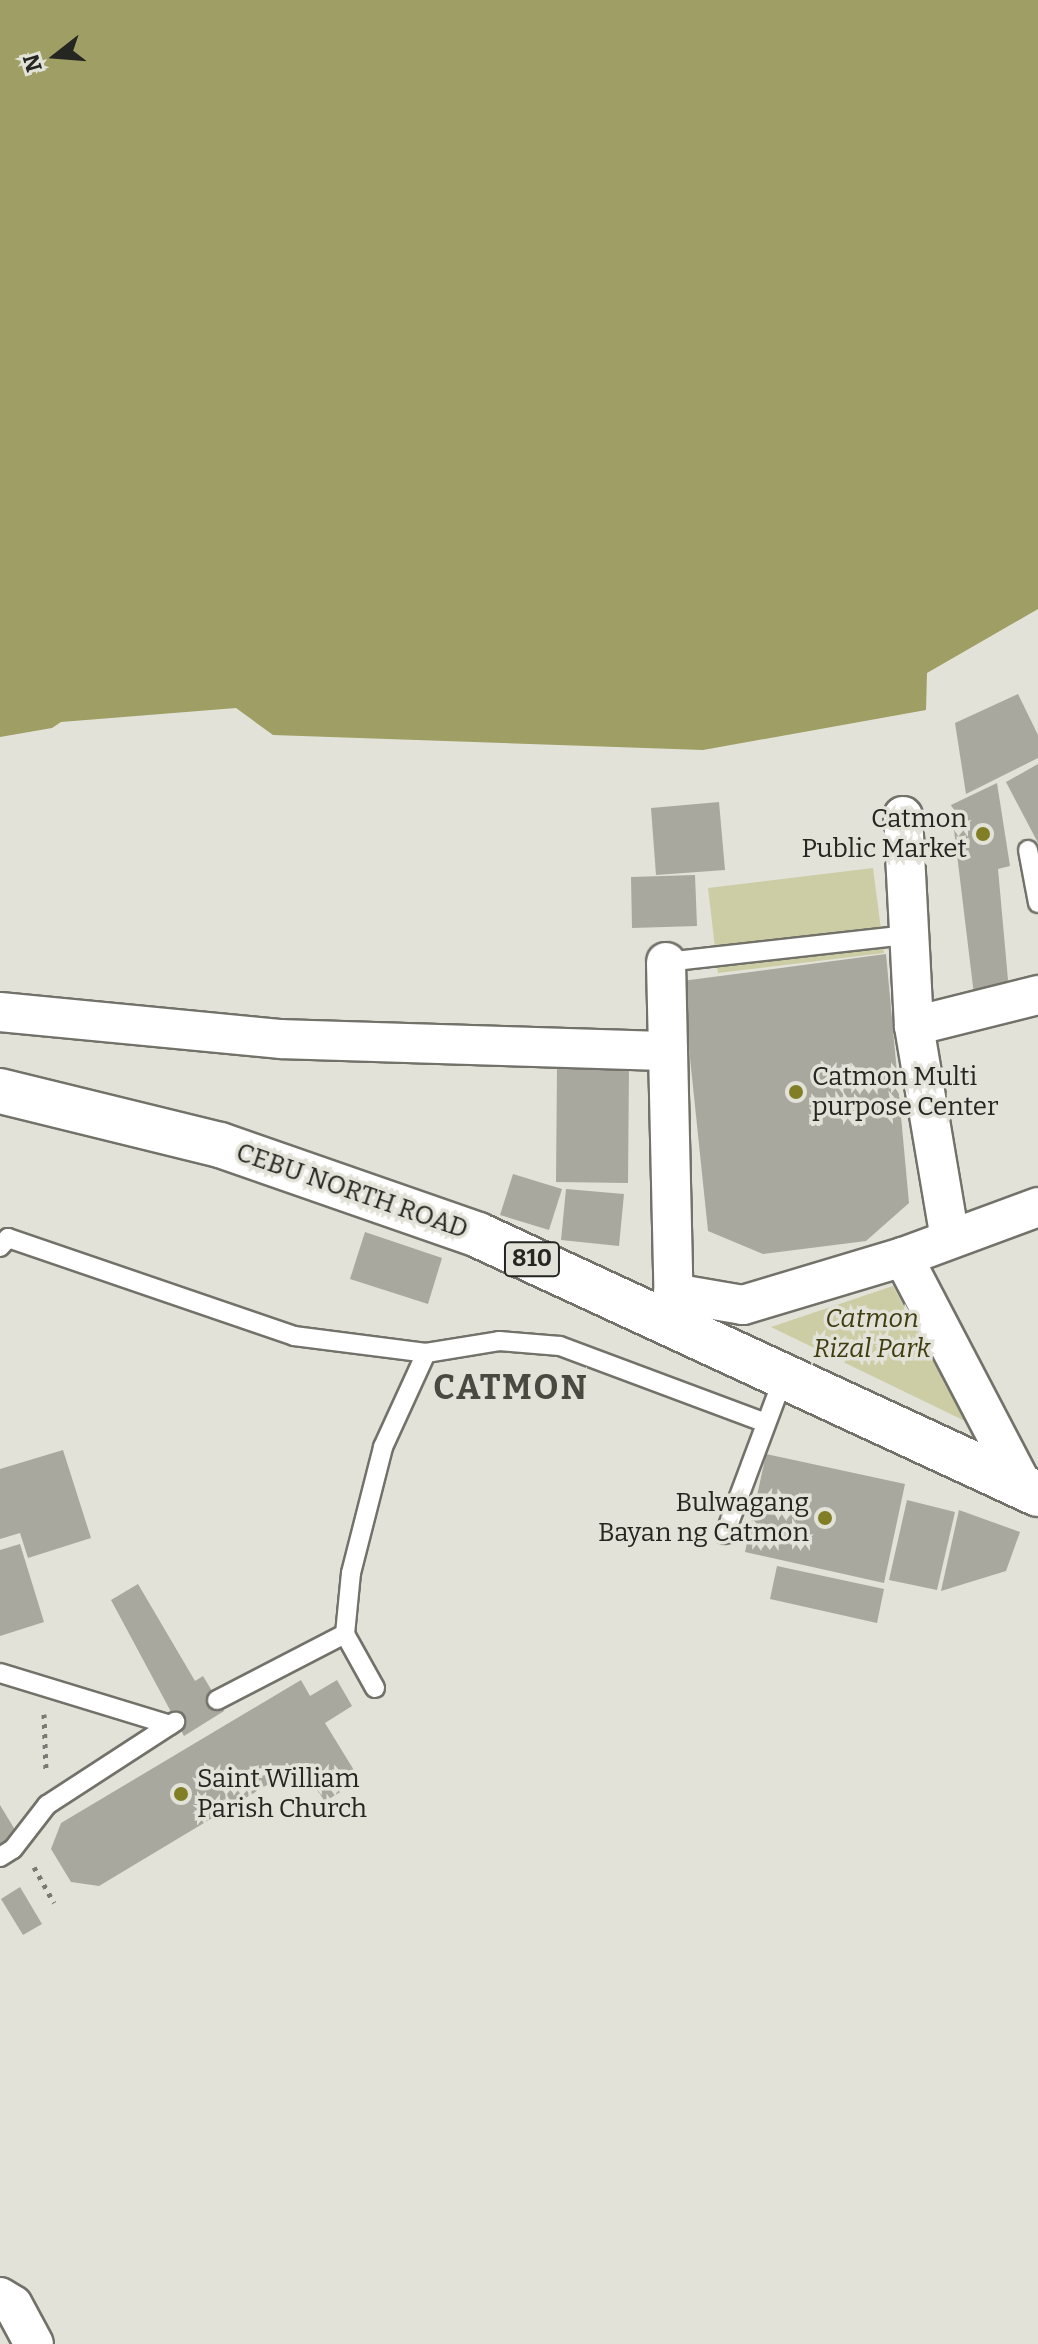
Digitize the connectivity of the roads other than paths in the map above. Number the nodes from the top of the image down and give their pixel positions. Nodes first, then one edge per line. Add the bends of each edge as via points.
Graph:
1 (903, 816) dead end
2 (1028, 850) dead end
3 (1038, 903) edge
4 (905, 935) junction
5 (666, 962) joint
6 (1038, 995) edge
7 (0, 1012) edge
8 (914, 1026) junction
9 (668, 1051) junction
10 (0, 1091) edge
11 (1038, 1207) edge
12 (950, 1239) junction
13 (0, 1247) edge
14 (903, 1257) junction
15 (674, 1308) junction
16 (426, 1353) junction
17 (785, 1374) junction
18 (763, 1422) junction
19 (1030, 1490) edge
20 (725, 1534) dead end
21 (345, 1634) junction
22 (0, 1673) edge
23 (375, 1688) dead end
24 (217, 1700) dead end
25 (0, 1857) edge
26 (0, 2297) edge
27 (34, 2344) edge

1 - 4 street
2 - 3 lane
4 - 5 lane
4 - 8 street
5 - 9 street
6 - 8 street
7 - 9 street via 282,1039
8 - 12 street
9 - 15 street
10 - 15 highway, CEBU NORTH ROAD / 810 via 220,1145 312,1174
11 - 12 street
12 - 14 street
13 - 16 lane via 8,1238 294,1336
14 - 15 street via 743,1305
14 - 19 street
15 - 17 highway, CEBU NORTH ROAD / 810
16 - 18 lane via 499,1341 560,1346
16 - 21 lane via 383,1447 351,1573
17 - 18 lane
17 - 19 highway, CEBU NORTH ROAD / 810
18 - 20 lane
21 - 23 lane
21 - 24 lane
22 - 25 lane via 43,1690 173,1724 47,1805 19,1842
26 - 27 street via 13,2305

